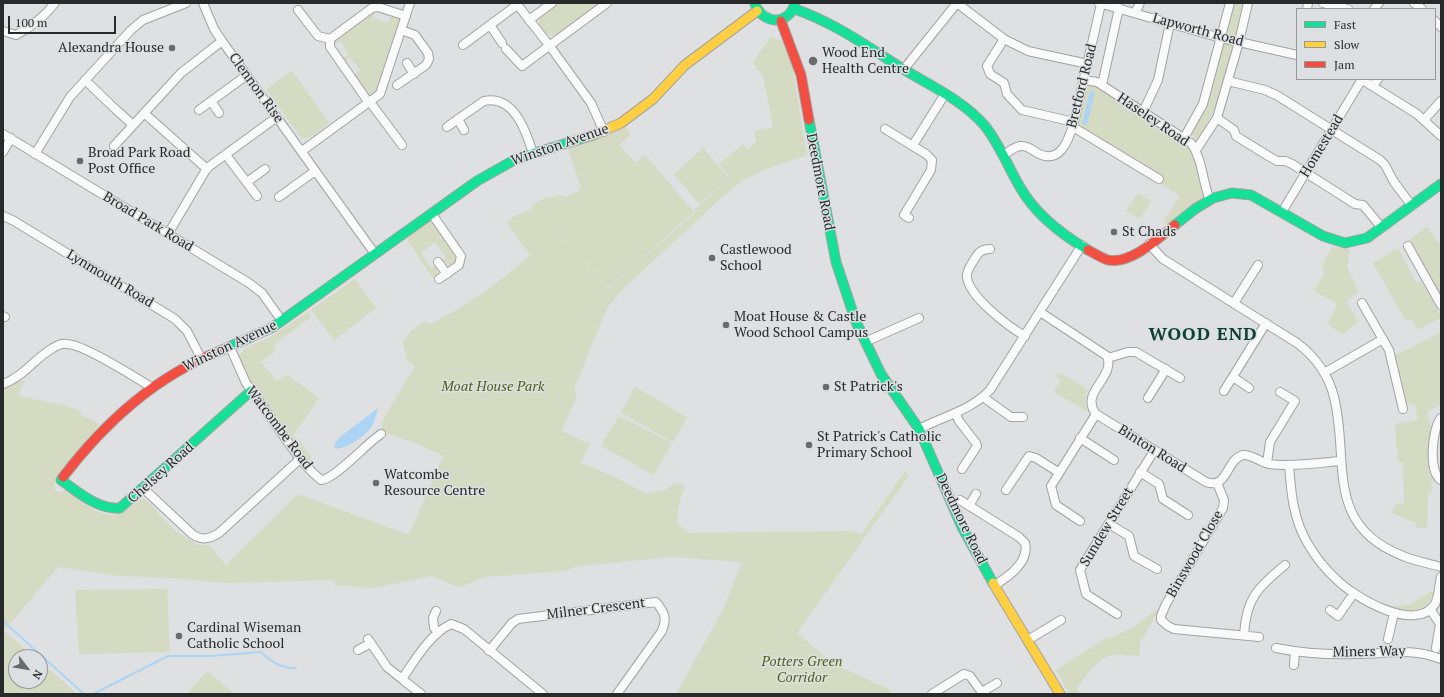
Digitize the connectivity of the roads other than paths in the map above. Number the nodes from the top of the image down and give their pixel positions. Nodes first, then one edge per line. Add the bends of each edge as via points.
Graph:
1 (55, 3) edge
2 (186, 3) edge
3 (203, 3) edge
4 (410, 3) edge
5 (552, 3) edge
6 (607, 3) edge
7 (957, 3) edge
8 (1100, 3) edge
9 (1140, 3) edge
10 (1230, 3) edge
11 (1248, 3) edge
12 (1323, 3) edge
13 (517, 4) edge
14 (795, 6) edge
15 (756, 7) edge
16 (1119, 8) junction
17 (1344, 8) edge
18 (298, 10) dead end
19 (1135, 13) junction
20 (406, 16) junction
21 (529, 20) junction
22 (781, 21) junction
23 (1170, 23) junction
24 (490, 25) junction
25 (401, 30) junction
26 (3, 31) edge
27 (1221, 38) junction
28 (1004, 39) junction
29 (330, 40) junction
30 (222, 41) junction
31 (1239, 42) junction
32 (463, 45) dead end
33 (549, 45) junction
34 (1296, 53) edge
35 (407, 63) dead end
36 (1088, 64) junction
37 (904, 69) junction
38 (414, 74) junction
39 (247, 75) junction
40 (84, 80) junction
41 (1084, 80) junction
42 (1361, 80) edge
43 (1228, 81) junction
44 (1376, 82) edge
45 (397, 85) dead end
46 (1102, 85) junction
47 (945, 94) junction
48 (211, 101) junction
49 (1441, 101) edge
50 (370, 102) junction
51 (199, 110) dead end
52 (1143, 112) junction
53 (144, 113) junction
54 (219, 113) dead end
55 (277, 117) junction
56 (1217, 118) junction
57 (458, 119) junction
58 (1424, 120) junction
59 (132, 125) junction
60 (1073, 125) junction
61 (447, 127) dead end
62 (885, 129) dead end
63 (1332, 129) junction
64 (464, 130) dead end
65 (604, 132) junction
66 (3, 134) edge
67 (1441, 136) edge
68 (11, 138) junction
69 (1184, 138) junction
70 (402, 145) dead end
71 (114, 146) dead end
72 (913, 146) junction
73 (1196, 150) junction
74 (302, 151) junction
75 (3, 152) edge
76 (533, 153) junction
77 (35, 154) junction
78 (226, 155) junction
79 (1004, 155) junction
80 (265, 169) dead end
81 (207, 170) junction
82 (315, 171) junction
83 (1306, 172) junction
84 (1159, 179) dead end
85 (247, 182) junction
86 (1439, 189) edge
87 (257, 196) dead end
88 (279, 197) dead end
89 (1210, 200) junction
90 (1412, 206) junction
91 (1282, 212) junction
92 (432, 214) junction
93 (3, 216) edge
94 (909, 218) dead end
95 (1382, 228) junction
96 (168, 234) junction
97 (1149, 244) junction
98 (1082, 245) junction
99 (1408, 246) dead end
100 (990, 249) dead end
101 (375, 254) junction
102 (438, 262) dead end
103 (1258, 265) dead end
104 (446, 274) junction
105 (439, 279) dead end
106 (1234, 303) junction
107 (1362, 303) dead end
108 (1441, 304) edge
109 (1040, 312) junction
110 (919, 318) dead end
111 (282, 321) junction
112 (1266, 324) junction
113 (1025, 336) junction
114 (1383, 339) junction
115 (865, 342) junction
116 (230, 347) junction
117 (201, 358) junction
118 (1108, 358) junction
119 (1166, 369) junction
120 (1324, 373) junction
121 (1232, 377) junction
122 (1180, 378) dead end
123 (3, 384) edge
124 (151, 387) junction
125 (1249, 388) dead end
126 (251, 391) junction
127 (1224, 391) dead end
128 (1280, 392) dead end
129 (983, 397) junction
130 (1148, 398) dead end
131 (1403, 409) dead end
132 (956, 414) junction
133 (1096, 414) junction
134 (1023, 417) dead end
135 (1441, 418) edge
136 (919, 429) junction
137 (381, 434) dead end
138 (1080, 438) junction
139 (1154, 451) junction
140 (300, 459) junction
141 (1114, 460) dead end
142 (1340, 461) junction
143 (1266, 463) junction
144 (1289, 464) junction
145 (962, 469) dead end
146 (1058, 472) junction
147 (1140, 472) junction
148 (61, 480) joint
149 (1441, 480) edge
150 (1217, 483) junction
151 (144, 489) junction
152 (1006, 490) dead end
153 (976, 494) dead end
154 (960, 500) dead end
155 (969, 506) junction
156 (1188, 515) dead end
157 (1080, 521) dead end
158 (1109, 524) junction
159 (1285, 565) dead end
160 (1441, 567) edge
161 (1157, 570) dead end
162 (1441, 577) edge
163 (995, 585) junction
164 (1354, 593) junction
165 (1430, 609) junction
166 (1330, 610) dead end
167 (436, 611) dead end
168 (1394, 613) junction
169 (1117, 614) dead end
170 (1061, 620) dead end
171 (439, 632) junction
172 (1244, 636) junction
173 (1259, 637) dead end
174 (1388, 639) dead end
175 (1028, 640) junction
176 (1276, 648) dead end
177 (1436, 648) dead end
178 (358, 650) dead end
179 (489, 650) junction
180 (1295, 652) junction
181 (1441, 659) edge
182 (1294, 665) dead end
183 (402, 679) junction
184 (997, 683) dead end
185 (982, 693) edge
186 (421, 694) edge
187 (543, 694) edge
188 (617, 694) edge
189 (932, 694) edge
190 (1060, 694) edge

1 - 26 street via 44,17 16,36
2 - 40 street via 136,25
3 - 30 street, Clennon Rise
4 - 20 street
5 - 21 street
6 - 33 street
7 - 28 street
7 - 37 street
8 - 16 street, Lapworth Road
8 - 36 street, Bretford Road
9 - 19 street
10 - 27 street
11 - 31 street
12 - 17 street
13 - 21 street
13 - 24 street
14 - 22 street via 789,17
14 - 37 street via 825,20
15 - 22 street via 762,16
15 - 65 street, Winston Avenue via 685,65 641,110
16 - 19 street, Lapworth Road
16 - 46 street, Bretford Road
18 - 29 street via 318,36
19 - 23 street, Lapworth Road
20 - 25 street
20 - 29 street via 378,7 372,8
21 - 33 street
22 - 115 street, Deedmore Road via 801,75 817,172 836,262
23 - 27 street, Lapworth Road
23 - 52 street via 1158,80
24 - 32 street
24 - 33 street via 522,66
25 - 38 street via 415,35 429,56 426,65
25 - 50 street via 380,94
27 - 31 street, Lapworth Road
27 - 69 street via 1203,104
28 - 36 street via 1028,51
28 - 60 street via 987,66 990,74 1004,83 1007,94 1022,110
29 - 50 street via 330,47
30 - 39 street, Clennon Rise
30 - 53 street via 188,66
31 - 34 street, Lapworth Road
31 - 43 street
33 - 65 street via 591,103
35 - 38 street
36 - 41 street, Bretford Road
37 - 47 street
38 - 45 street
39 - 48 street
39 - 55 street, Clennon Rise
40 - 59 street
40 - 77 street via 77,93 62,109
41 - 46 street, Haseley Road
41 - 60 street, Bretford Road
42 - 63 street, Homestead
43 - 56 street
43 - 63 street via 1265,90 1278,96
44 - 58 street
46 - 52 street, Haseley Road
47 - 72 street
47 - 79 street via 981,121
48 - 51 street
48 - 54 street
49 - 58 street
50 - 70 street
50 - 74 street
52 - 69 street, Haseley Road
53 - 59 street
53 - 81 street
55 - 74 street, Clennon Rise
55 - 78 street
56 - 73 street
56 - 83 street via 1234,130 1236,136 1270,157
57 - 61 street
57 - 64 street
57 - 76 street via 484,101 500,103 520,120
58 - 67 street
59 - 71 street
60 - 79 street, Bretford Road via 1071,134 1056,156 1047,157 1020,146
60 - 84 street
62 - 72 street
63 - 83 street, Homestead
63 - 90 street via 1385,165
65 - 76 street, Winston Avenue
66 - 68 street, Broad Park Road
68 - 75 street
68 - 77 street, Broad Park Road
69 - 73 street, Haseley Road
72 - 94 street via 929,156 932,165 904,215
73 - 89 street, Haseley Road
74 - 82 street, Clennon Rise
76 - 92 street, Winston Avenue via 503,165
77 - 96 street, Broad Park Road
78 - 81 street
78 - 85 street
79 - 98 street via 1025,196 1036,210 1050,224
80 - 85 street
81 - 96 street
82 - 88 street
82 - 101 street, Clennon Rise
83 - 91 street, Homestead
83 - 95 street via 1354,204 1363,206
85 - 87 street
86 - 90 street
89 - 91 street via 1227,193 1245,193
89 - 97 street
90 - 95 street
91 - 95 street via 1323,236 1346,243 1366,238
92 - 101 street, Winston Avenue
92 - 104 street via 461,256 460,265
93 - 117 street, Lynmouth Road via 175,319 187,331
96 - 111 street, Broad Park Road via 257,288
97 - 98 street via 1132,256 1116,261 1101,257
97 - 106 street via 1163,259
98 - 109 street
99 - 108 street
100 - 113 street via 984,249 979,253 967,272 967,280 987,307
101 - 111 street, Winston Avenue
102 - 104 street
103 - 106 street
104 - 105 street
106 - 112 street
107 - 114 street
109 - 113 street
109 - 118 street via 1105,353
110 - 115 street
111 - 116 street, Winston Avenue via 261,334
112 - 120 street via 1304,348
112 - 121 street
113 - 129 street via 996,382
114 - 120 street
114 - 131 street via 1390,350
115 - 136 street, Deedmore Road via 881,374
116 - 117 street, Winston Avenue
116 - 126 street, Watcombe Road via 241,376
117 - 124 street, Winston Avenue
118 - 119 street via 1136,352
118 - 133 street via 1108,370 1092,397 1092,409
119 - 122 street
119 - 130 street
120 - 142 street via 1335,401
121 - 125 street
121 - 127 street
123 - 124 street via 14,379 52,348 65,343 109,362
124 - 148 street, Winston Avenue via 106,424
126 - 140 street, Watcombe Road
126 - 151 street, Chelsey Road
128 - 143 street via 1295,402 1270,442
129 - 132 street
129 - 134 street via 1011,417
132 - 136 street
132 - 145 street via 977,446
133 - 138 street
133 - 139 street, Binton Road
135 - 149 street via 1435,430 1433,467
136 - 163 street, Deedmore Road via 962,528
137 - 140 street, Watcombe Road via 326,480 316,477
138 - 141 street
138 - 146 street
139 - 147 street, Sundew Street
139 - 150 street, Binton Road via 1206,482
140 - 151 street via 219,533 206,539 192,534
142 - 144 street
142 - 160 street via 1346,498 1352,512 1366,531 1394,552
143 - 144 street
143 - 150 street via 1242,456 1236,459
144 - 164 street via 1293,503 1307,543 1328,571
146 - 152 street via 1029,456
146 - 157 street via 1051,486 1056,505
147 - 156 street via 1159,484 1163,499
147 - 158 street, Sundew Street
148 - 151 street, Chelsey Road via 109,509 115,510 126,505
150 - 172 street, Binswood Close via 1224,500 1223,508 1161,616 1164,623 1174,629
153 - 155 street
154 - 155 street
155 - 163 street via 1020,536 1025,543 1026,553 1016,570
158 - 161 street via 1128,536 1134,556
158 - 169 street, Sundew Street via 1080,573 1086,594
159 - 172 street via 1267,579 1251,600 1246,611
162 - 165 street via 1435,603
163 - 175 street, Deedmore Road
164 - 166 street via 1338,616
164 - 168 street
165 - 168 street via 1417,616
165 - 177 street via 1440,624
167 - 171 street via 433,618 434,628
168 - 174 street
170 - 175 street
171 - 179 street via 452,624 457,625
171 - 183 street
172 - 173 street
175 - 190 street, Deedmore Road
176 - 180 street, Miners Way
178 - 183 street via 369,641 388,667
179 - 187 street
179 - 188 street, Milner Crescent via 518,619 656,602 666,616 662,631
180 - 181 street, Miners Way via 1354,654 1406,651
180 - 182 street
183 - 186 street
184 - 185 street
185 - 189 street via 970,676 964,674

